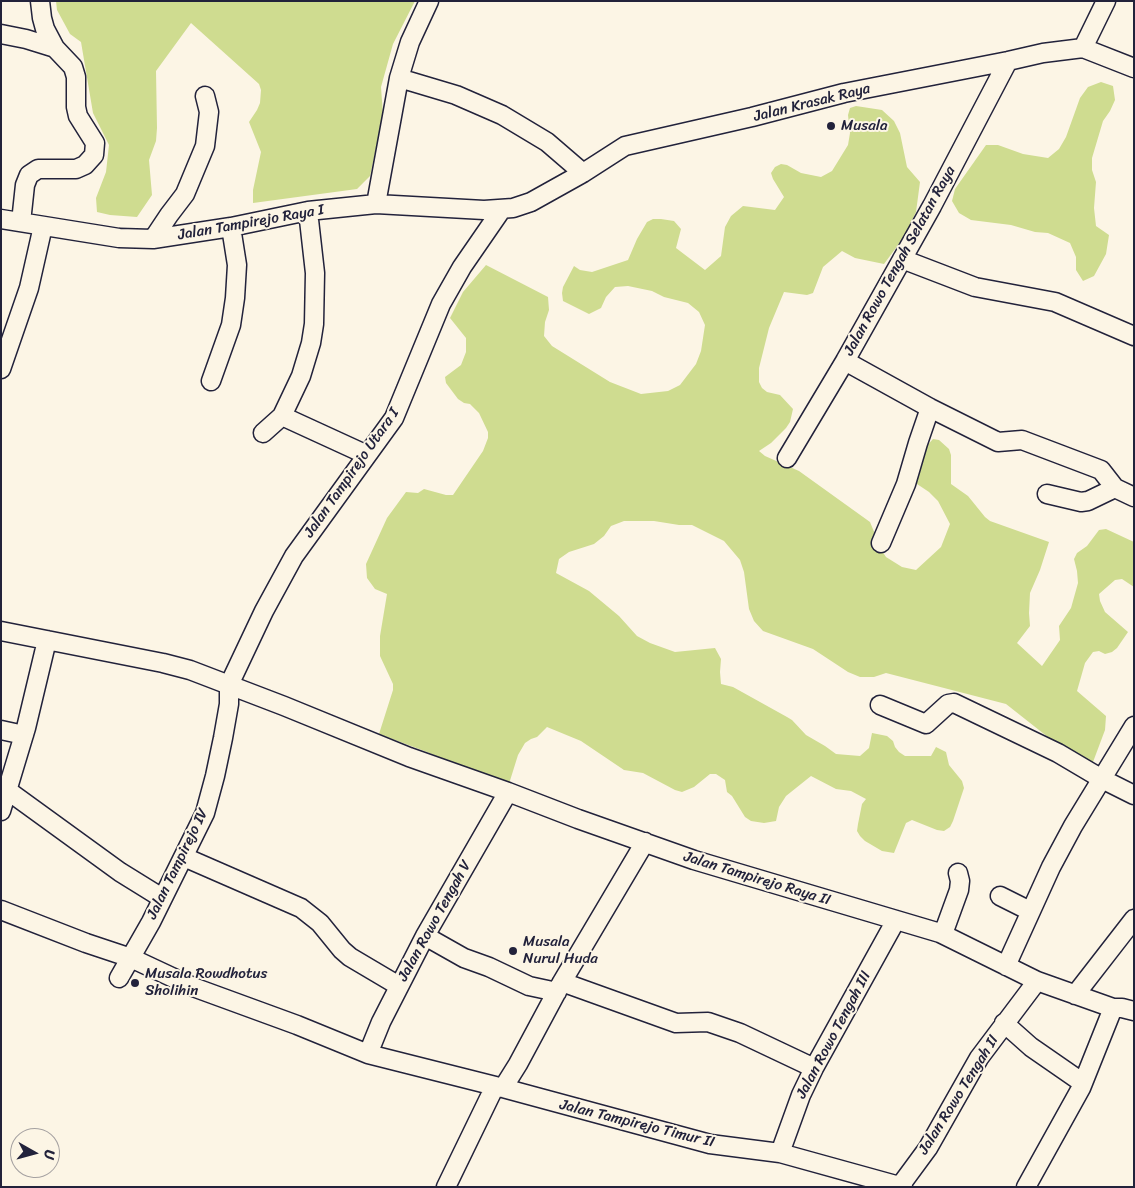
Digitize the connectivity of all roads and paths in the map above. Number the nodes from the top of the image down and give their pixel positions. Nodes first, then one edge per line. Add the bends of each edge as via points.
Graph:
1 (40, 1) edge
2 (429, 1) edge
3 (1106, 1) edge
4 (1, 34) edge
5 (55, 48) junction
6 (1083, 48) junction
7 (1008, 61) junction
8 (1134, 68) edge
9 (399, 78) junction
10 (205, 96) dead end
11 (583, 173) junction
12 (376, 204) junction
13 (502, 209) junction
14 (308, 211) junction
15 (1, 219) edge
16 (21, 222) junction
17 (43, 226) junction
18 (231, 227) junction
19 (153, 239) junction
20 (902, 259) junction
21 (1134, 336) edge
22 (845, 362) junction
23 (1, 369) edge
24 (211, 381) dead end
25 (930, 408) junction
26 (282, 416) junction
27 (263, 433) dead end
28 (367, 455) junction
29 (788, 458) dead end
30 (1115, 488) junction
31 (1047, 494) dead end
32 (1134, 497) edge
33 (881, 543) dead end
34 (1, 631) edge
35 (47, 640) junction
36 (230, 684) junction
37 (880, 705) dead end
38 (1134, 726) edge
39 (1, 730) edge
40 (24, 735) junction
41 (1102, 779) junction
42 (7, 790) junction
43 (508, 792) junction
44 (1134, 795) edge
45 (1, 811) edge
46 (645, 842) junction
47 (184, 857) junction
48 (958, 873) dead end
49 (1000, 896) dead end
50 (162, 898) junction
51 (1, 910) edge
52 (1030, 912) junction
53 (1134, 919) edge
54 (896, 920) junction
55 (943, 934) junction
56 (425, 936) junction
57 (132, 958) junction
58 (1006, 966) junction
59 (119, 978) dead end
60 (1037, 981) junction
61 (399, 986) junction
62 (559, 987) junction
63 (1076, 995) junction
64 (1113, 1008) junction
65 (1134, 1011) edge
66 (1004, 1023) junction
67 (368, 1054) junction
68 (814, 1068) junction
69 (1083, 1083) junction
70 (499, 1087) junction
71 (780, 1153) junction
72 (902, 1186) edge
73 (446, 1187) edge
74 (1026, 1187) edge

1 - 5 street via 45,29
2 - 9 street via 410,42
3 - 6 street
4 - 5 street
5 - 16 street via 73,67 78,116 96,143 94,155 86,165 76,169 38,169 29,175
6 - 7 street, Jalan Krasak Raya
6 - 8 street, Jalan Krasak Raya
7 - 11 street, Jalan Krasak Raya via 844,93 624,146
7 - 20 street, Jalan Rowo Tengah Selatan Raya
9 - 11 street via 456,95 502,115 547,142
9 - 12 street
10 - 19 street via 209,112 206,146 185,194
11 - 13 street, Jalan Krasak Raya via 532,202
12 - 13 street, Jalan Tampirejo Raya I
12 - 14 street, Jalan Tampirejo Raya I
13 - 28 street, Jalan Tampirejo Utara I via 441,304 394,418
14 - 18 street, Jalan Tampirejo Raya I
14 - 26 street via 315,272 314,324 301,376
15 - 16 street, Jalan Tampirejo Raya I
16 - 17 street, Jalan Tampirejo Raya I
17 - 19 street, Jalan Tampirejo Raya I via 119,238
17 - 23 street via 29,288
18 - 19 street, Jalan Tampirejo Raya I
18 - 24 street via 237,265 235,298 231,324
20 - 21 street via 975,287 1055,302
20 - 22 street, Jalan Rowo Tengah Selatan Raya
22 - 25 street
22 - 29 street, Jalan Rowo Tengah Selatan Raya
25 - 30 street via 998,442 1022,440 1101,470
25 - 33 street via 906,484
26 - 27 street
26 - 28 street
28 - 36 street, Jalan Tampirejo Utara I via 294,556
30 - 31 street via 1088,502
30 - 32 street
34 - 35 street, Jalan Tampirejo Raya II
35 - 36 street, Jalan Tampirejo Raya II via 162,663
35 - 40 street
36 - 43 street, Jalan Tampirejo Raya II via 409,757
36 - 47 street, Jalan Tampirejo IV via 215,776 205,813
37 - 41 street via 926,724 948,704 954,703 1058,753
38 - 41 street
39 - 40 street
40 - 42 street
41 - 44 street
41 - 52 street via 1073,826
42 - 45 street
42 - 50 street via 120,872
43 - 46 street, Jalan Tampirejo Raya II
43 - 56 street, Jalan Rowo Tengah V
46 - 54 street, Jalan Tampirejo Raya II via 694,860
46 - 62 street
47 - 50 street, Jalan Tampirejo IV
47 - 61 street via 301,908 320,923 350,957
48 - 55 street via 959,890
49 - 52 street
50 - 57 street, Jalan Tampirejo IV
51 - 57 street, Jalan Tampirejo Timur II
52 - 58 street
53 - 63 street
54 - 55 street, Jalan Tampirejo Raya II
54 - 68 street, Jalan Rowo Tengah III
55 - 58 street, Jalan Tampirejo Raya II
56 - 61 street, Jalan Rowo Tengah V
56 - 62 street via 464,958 529,986
57 - 59 street, Jalan Tampirejo IV
57 - 67 street, Jalan Tampirejo Timur II via 193,987
58 - 60 street, Jalan Tampirejo Raya II
60 - 63 street, Jalan Tampirejo Raya II
60 - 66 street, Jalan Rowo Tengah II
61 - 67 street, Jalan Rowo Tengah V
62 - 68 street via 676,1023 708,1022 740,1033
62 - 70 street via 518,1064
63 - 64 street, Jalan Tampirejo Raya II
64 - 65 street, Jalan Tampirejo Raya II
64 - 69 street
66 - 69 street via 1031,1047
66 - 72 street, Jalan Rowo Tengah II via 979,1058 928,1148
67 - 70 street, Jalan Tampirejo Timur II
68 - 71 street, Jalan Rowo Tengah III
69 - 74 street
70 - 71 street, Jalan Tampirejo Timur II via 710,1144
70 - 73 street
71 - 72 street, Jalan Tampirejo Timur II

